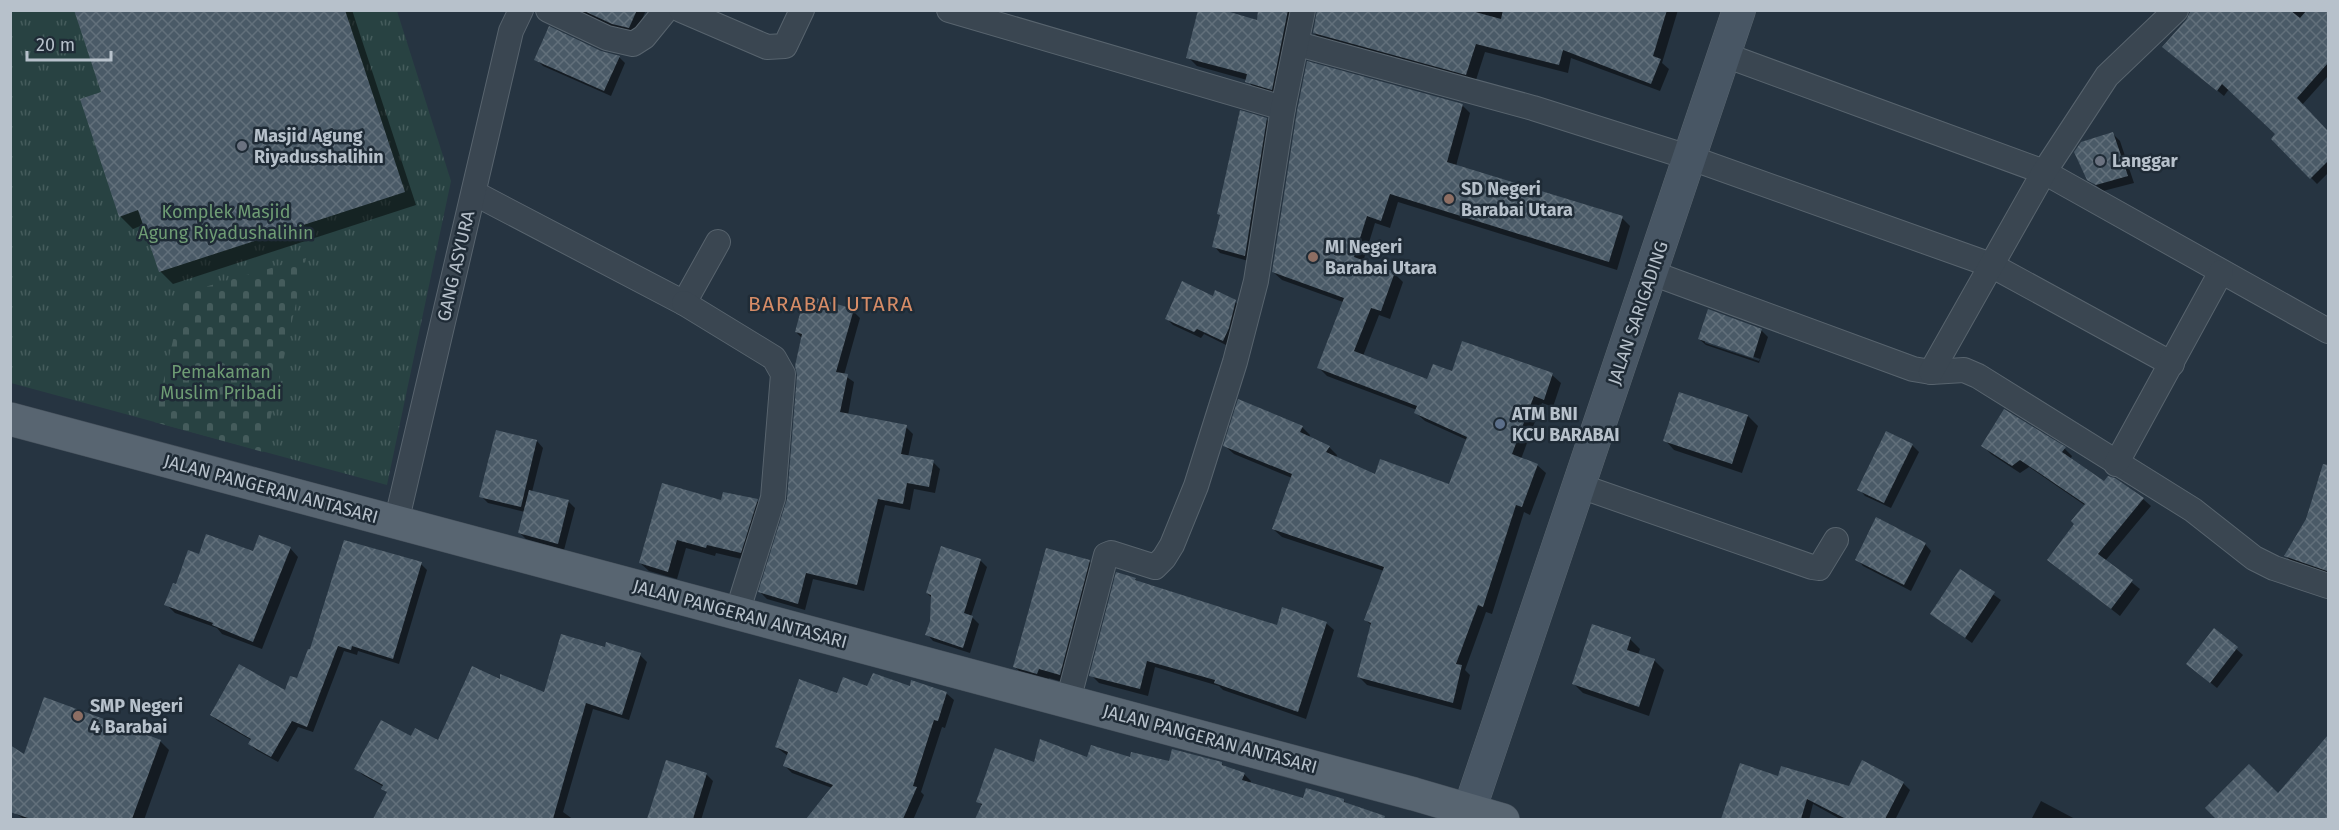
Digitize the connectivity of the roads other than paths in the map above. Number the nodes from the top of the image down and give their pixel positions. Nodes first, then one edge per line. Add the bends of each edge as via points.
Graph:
1 (521, 10) edge
2 (548, 10) edge
3 (666, 10) edge
4 (681, 10) edge
5 (802, 10) edge
6 (949, 10) edge
7 (1304, 10) edge
8 (1739, 10) edge
9 (2176, 10) edge
10 (1298, 44) junction
11 (1725, 55) junction
12 (1283, 108) junction
13 (1691, 158) junction
14 (2044, 172) junction
15 (474, 193) junction
16 (718, 242) dead end
17 (1991, 265) junction
18 (2222, 272) junction
19 (1652, 273) junction
20 (684, 303) junction
21 (2328, 331) edge
22 (2172, 364) junction
23 (1931, 372) junction
24 (10, 419) edge
25 (2116, 464) junction
26 (1580, 486) junction
27 (396, 523) junction
28 (1836, 540) dead end
29 (2328, 586) edge
30 (737, 614) junction
31 (1068, 702) junction
32 (1468, 815) edge
33 (1503, 819) edge

1 - 15 street, GANG ASYURA via 511,31
2 - 3 street via 607,38 633,45 644,38
4 - 5 street via 767,47 785,46
6 - 12 street
7 - 10 street
8 - 11 street, JALAN SARIGADING
9 - 14 street via 2107,76
10 - 12 street
10 - 13 street via 1533,108
11 - 13 street, JALAN SARIGADING
11 - 14 street
12 - 31 street via 1256,281 1196,486 1172,545 1155,567 1112,552 1106,555
13 - 17 street
13 - 19 street, JALAN SARIGADING
14 - 17 street
14 - 18 street
15 - 20 street
15 - 27 street, GANG ASYURA
16 - 20 street
17 - 22 street
17 - 23 street
18 - 21 street
18 - 22 street
19 - 23 street via 1902,365
19 - 26 street, JALAN SARIGADING
20 - 30 street via 774,358 783,374 773,498
22 - 25 street
23 - 25 street via 1964,370 1978,376
24 - 27 main road, JALAN PANGERAN ANTASARI
25 - 29 street via 2193,510 2254,558
26 - 28 street via 1812,567 1819,568
26 - 32 street, JALAN SARIGADING
27 - 30 main road, JALAN PANGERAN ANTASARI
30 - 31 main road, JALAN PANGERAN ANTASARI
31 - 32 main road, JALAN PANGERAN ANTASARI
32 - 33 main road, JALAN PANGERAN ANTASARI

